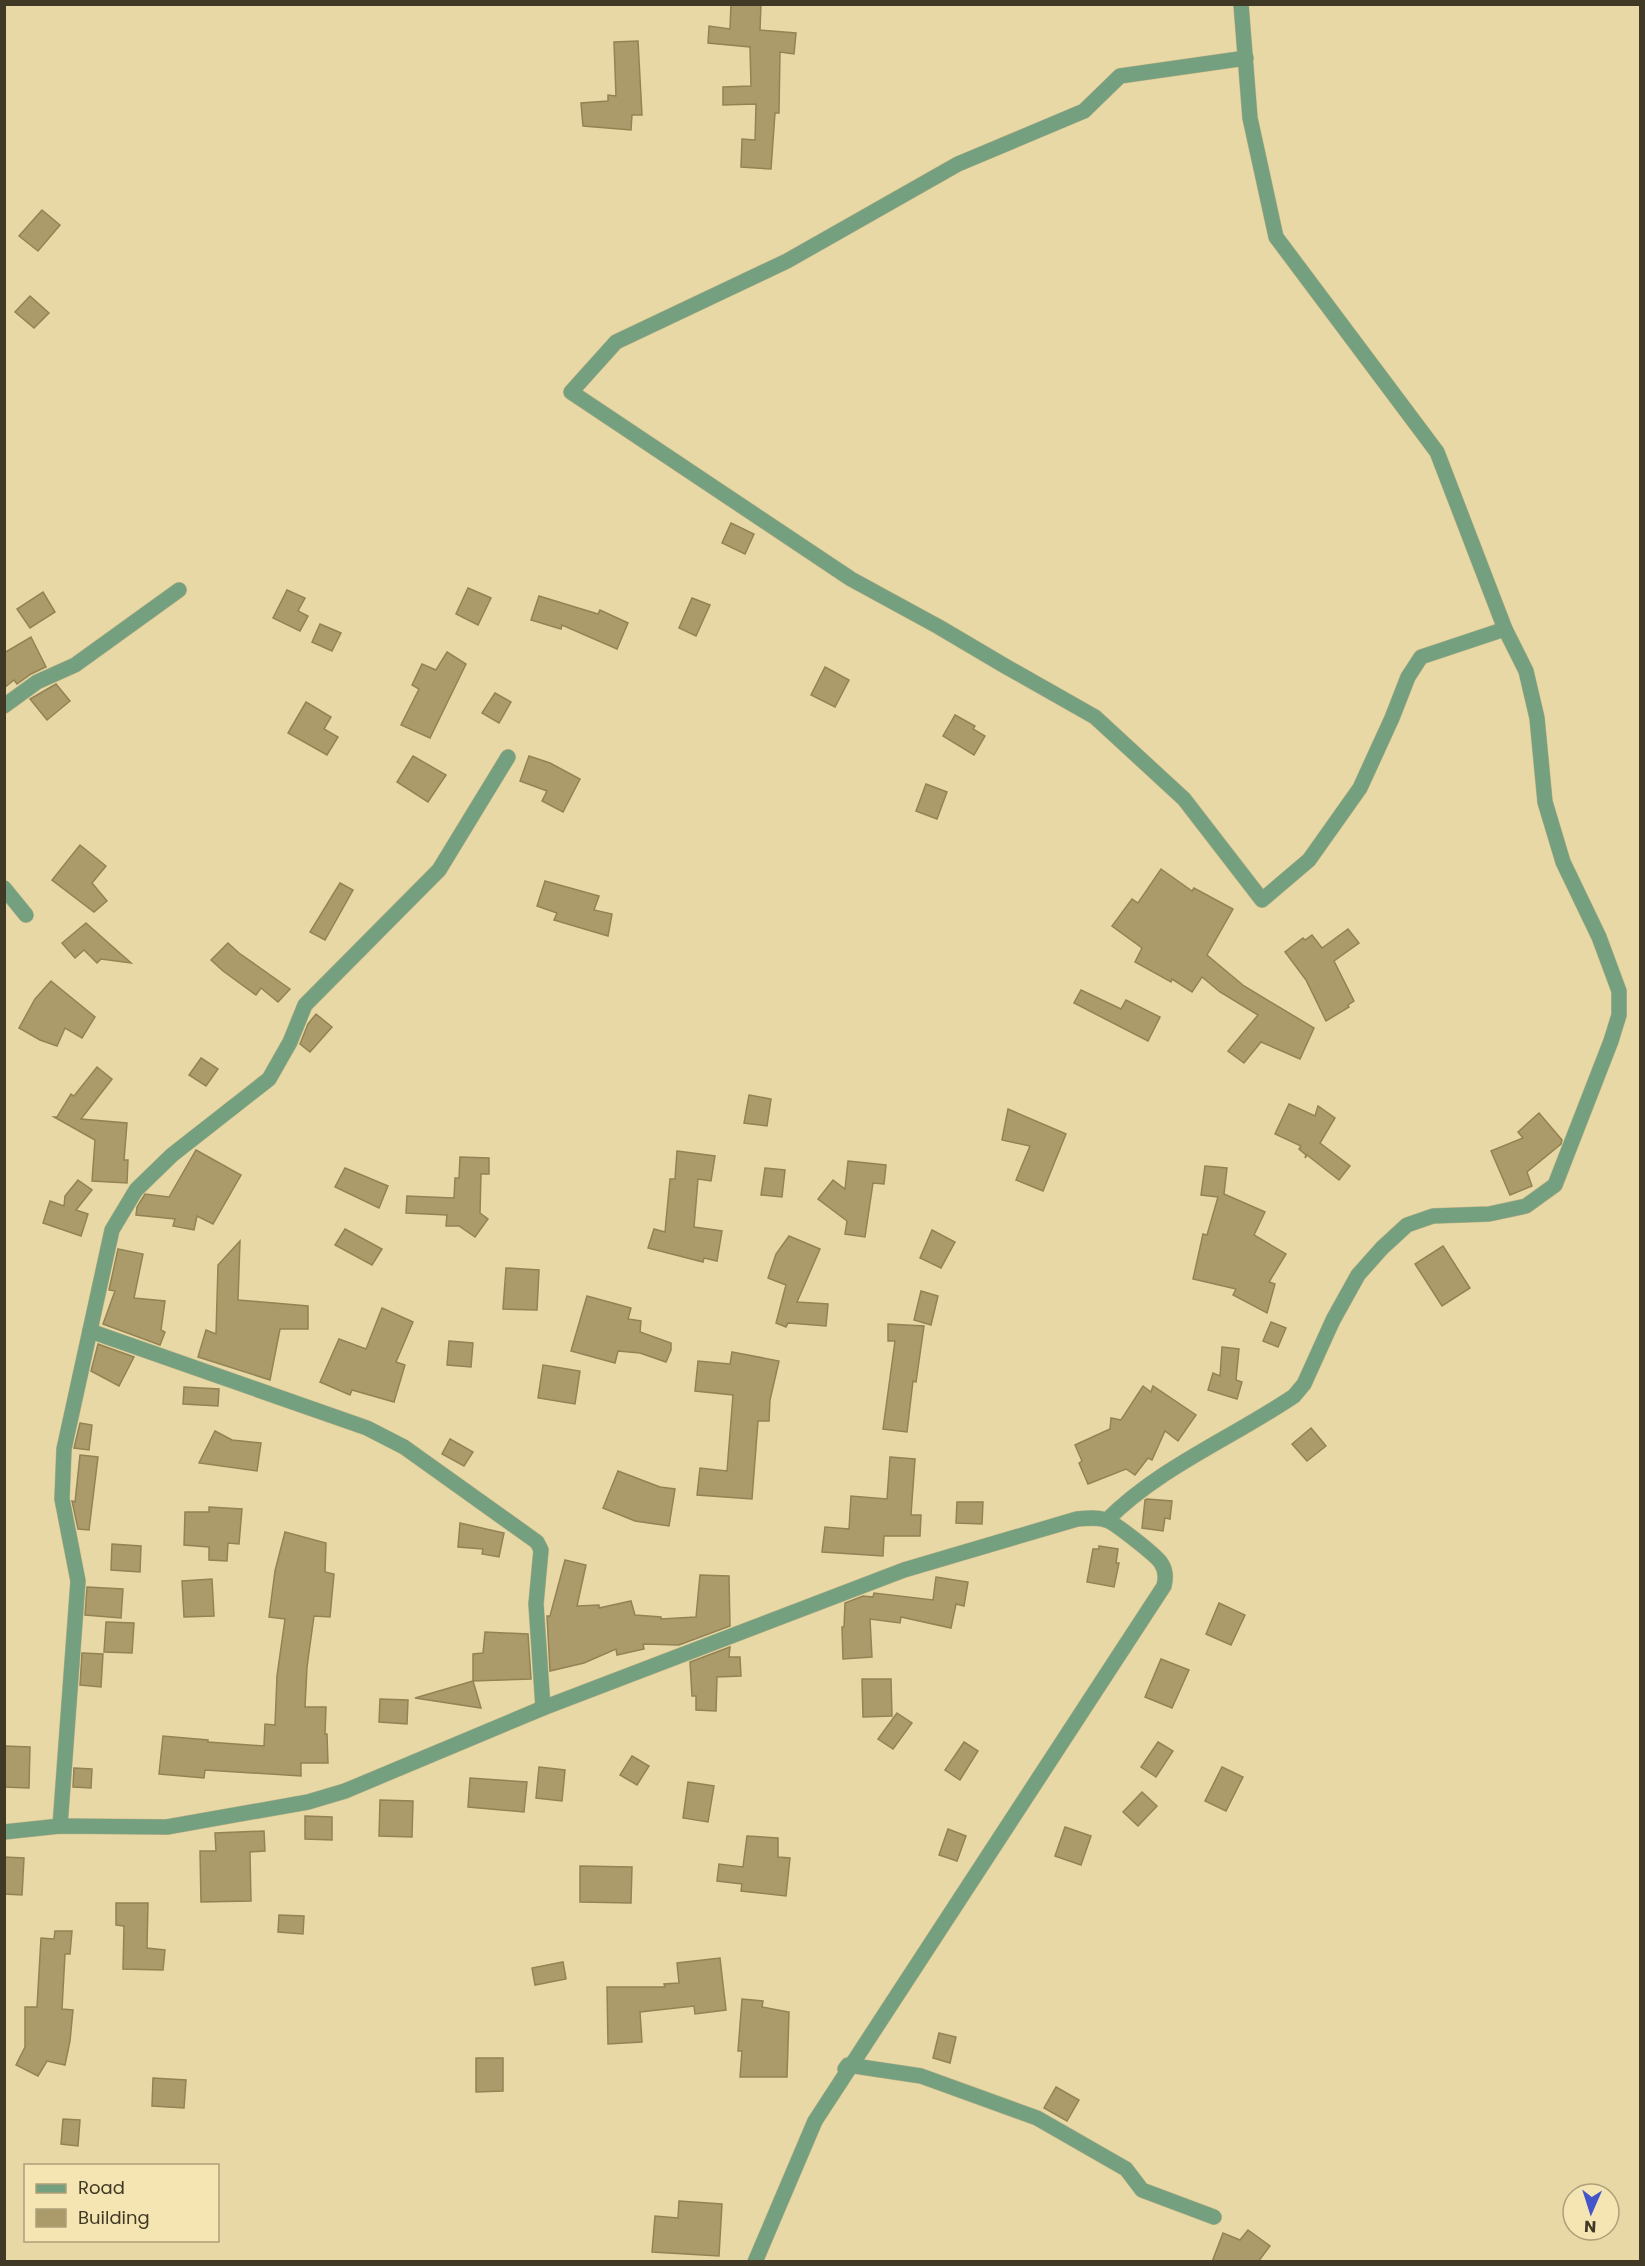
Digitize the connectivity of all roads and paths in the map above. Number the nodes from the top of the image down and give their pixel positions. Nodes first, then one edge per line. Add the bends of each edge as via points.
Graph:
1 (1241, 4) edge
2 (1246, 58) junction
3 (179, 590) dead end
4 (1504, 629) junction
5 (4, 706) edge
6 (508, 757) dead end
7 (4, 888) edge
8 (26, 915) dead end
9 (90, 1331) junction
10 (1107, 1520) junction
11 (543, 1708) junction
12 (60, 1826) junction
13 (4, 1832) edge
14 (815, 2102) dead end
15 (1214, 2217) dead end
16 (755, 2262) edge

1 - 2 street
2 - 4 street via 1250,118 1276,237 1437,452
2 - 4 street via 1120,76 1084,111 958,164 787,261 616,342 571,392 851,579 1095,717 1184,799 1262,900 1309,860 1359,788 1408,677 1421,657
3 - 5 street via 75,665 37,682
4 - 10 street via 1526,671 1537,718 1545,802 1563,862 1599,937 1619,991 1611,1041 1555,1185 1526,1206 1489,1214 1433,1216 1407,1225 1358,1275 1304,1384 1294,1396 1162,1476 1127,1500
6 - 9 street via 439,870 305,1005 269,1079 172,1155 136,1190 112,1230
7 - 8 street
9 - 11 street via 368,1428 404,1447 537,1542 541,1551 536,1604
9 - 12 street via 64,1449 61,1487 78,1581
10 - 11 street via 1077,1519 904,1570
10 - 16 street via 1156,1556 1164,1570 1164,1586 814,2121
11 - 12 street via 308,1803 167,1827
12 - 13 street
14 - 15 street via 848,2065 921,2076 1037,2118 1126,2169 1142,2190

